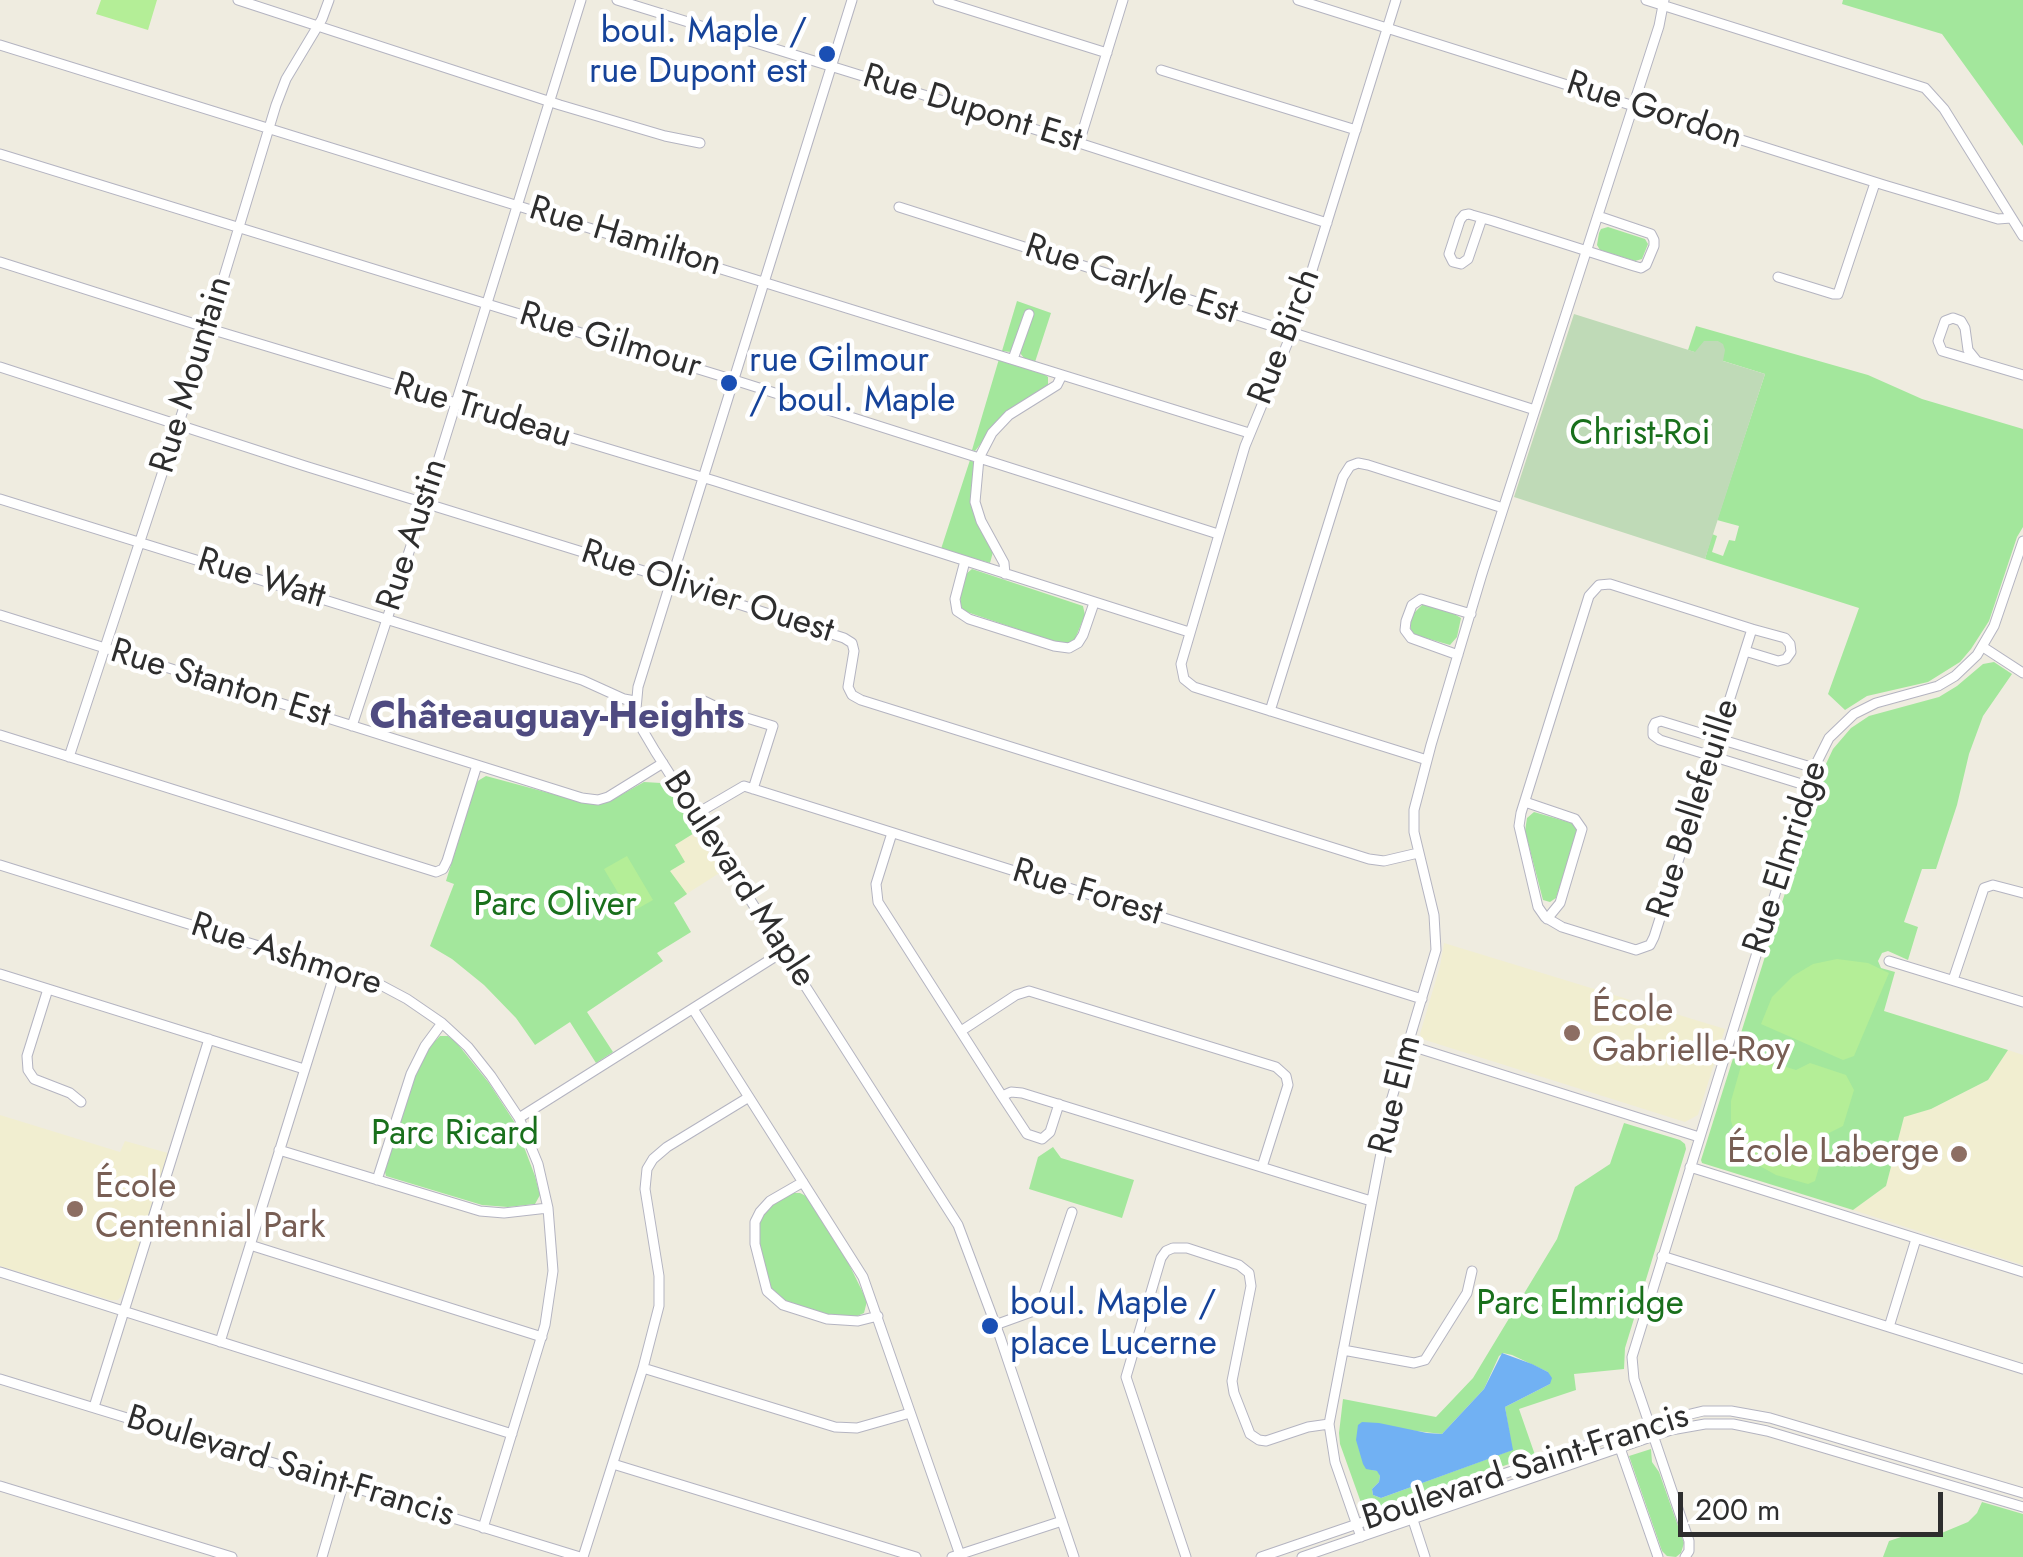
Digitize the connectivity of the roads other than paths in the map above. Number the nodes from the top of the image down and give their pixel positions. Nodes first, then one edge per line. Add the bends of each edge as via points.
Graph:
1 (238, 0) edge
2 (329, 0) edge
3 (582, 0) edge
4 (616, 0) edge
5 (852, 0) edge
6 (938, 0) edge
7 (1123, 0) edge
8 (1298, 0) edge
9 (1396, 0) edge
10 (1646, 0) edge
11 (1664, 3) edge
12 (318, 26) junction
13 (1387, 28) junction
14 (0, 44) edge
15 (1107, 53) junction
16 (831, 66) junction
17 (1161, 70) dead end
18 (550, 101) junction
19 (1633, 105) junction
20 (269, 127) junction
21 (1356, 130) junction
22 (700, 143) dead end
23 (1079, 143) junction
24 (0, 154) edge
25 (1875, 182) junction
26 (518, 205) junction
27 (898, 207) dead end
28 (1598, 216) junction
29 (1482, 218) junction
30 (2011, 218) junction
31 (1327, 223) junction
32 (239, 227) junction
33 (2023, 236) edge
34 (1587, 251) junction
35 (0, 262) edge
36 (1778, 277) dead end
37 (764, 281) junction
38 (486, 304) junction
39 (1028, 314) dead end
40 (208, 328) junction
41 (1291, 332) junction
42 (1013, 359) junction
43 (1976, 360) junction
44 (0, 367) edge
45 (1062, 375) junction
46 (2023, 375) edge
47 (734, 380) junction
48 (456, 404) junction
49 (1536, 410) junction
50 (178, 424) junction
51 (1249, 433) junction
52 (979, 458) junction
53 (703, 478) junction
54 (0, 499) edge
55 (425, 503) junction
56 (1503, 508) junction
57 (1218, 534) junction
58 (139, 542) junction
59 (2023, 542) edge
60 (965, 561) junction
61 (1006, 574) junction
62 (671, 581) junction
63 (1094, 603) junction
64 (1470, 614) junction
65 (0, 615) edge
66 (387, 619) junction
67 (1752, 629) junction
68 (1189, 632) junction
69 (1983, 647) junction
70 (104, 649) junction
71 (1745, 651) junction
72 (1458, 654) junction
73 (2023, 673) edge
74 (704, 701) dead end
75 (635, 702) junction
76 (1270, 711) junction
77 (352, 726) junction
78 (0, 735) edge
79 (1717, 738) junction
80 (1712, 756) junction
81 (68, 757) junction
82 (1427, 760) junction
83 (663, 764) junction
84 (477, 765) junction
85 (1814, 768) junction
86 (1808, 786) junction
87 (753, 789) junction
88 (1525, 802) junction
89 (696, 814) junction
90 (892, 832) junction
91 (1418, 853) junction
92 (0, 865) edge
93 (2023, 893) edge
94 (1547, 919) junction
95 (784, 951) junction
96 (1889, 961) dead end
97 (336, 970) junction
98 (0, 974) edge
99 (1953, 980) junction
100 (48, 989) junction
101 (1422, 999) junction
102 (2023, 1002) edge
103 (693, 1009) junction
104 (442, 1023) junction
105 (961, 1032) junction
106 (209, 1039) junction
107 (1408, 1046) junction
108 (304, 1069) junction
109 (749, 1096) junction
110 (1002, 1096) junction
111 (81, 1102) dead end
112 (1059, 1104) junction
113 (519, 1118) junction
114 (1699, 1137) junction
115 (279, 1150) junction
116 (1690, 1167) junction
117 (1262, 1168) junction
118 (377, 1180) junction
119 (803, 1182) junction
120 (1371, 1201) junction
121 (548, 1208) junction
122 (1072, 1212) dead end
123 (1916, 1239) junction
124 (250, 1246) junction
125 (1662, 1256) junction
126 (1472, 1271) dead end
127 (0, 1272) edge
128 (2023, 1272) edge
129 (124, 1312) junction
130 (878, 1316) junction
131 (995, 1325) junction
132 (1889, 1327) junction
133 (542, 1337) junction
134 (220, 1342) junction
135 (1343, 1350) junction
136 (642, 1368) junction
137 (2023, 1369) edge
138 (0, 1379) edge
139 (94, 1408) junction
140 (910, 1414) junction
141 (1329, 1424) junction
142 (1648, 1424) junction
143 (512, 1434) junction
144 (1653, 1436) junction
145 (1620, 1448) junction
146 (613, 1464) junction
147 (343, 1485) junction
148 (0, 1486) edge
149 (2023, 1493) edge
150 (1408, 1507) junction
151 (2023, 1507) edge
152 (1412, 1519) junction
153 (1062, 1521) junction
154 (1356, 1524) junction
155 (482, 1528) junction
156 (1361, 1537) junction
157 (218, 1555) edge
158 (956, 1556) edge
159 (232, 1557) edge
160 (322, 1557) edge
161 (582, 1557) edge
162 (916, 1557) edge
163 (1074, 1557) edge
164 (1186, 1557) edge
165 (1262, 1557) edge
166 (1302, 1557) edge
167 (1425, 1557) edge
168 (1658, 1557) edge
169 (1685, 1557) edge

1 - 12 street
2 - 12 street, Rue Mountain
3 - 18 street, Rue Austin
4 - 16 street, Rue Dupont Est
5 - 16 street
6 - 15 street
7 - 15 street
8 - 13 street, Rue Gordon
9 - 13 street, Rue Birch
10 - 11 street
11 - 19 street, Rue Elm
11 - 30 street via 1925,88
12 - 18 street
12 - 20 street, Rue Mountain via 286,79
13 - 19 street, Rue Gordon
13 - 21 street, Rue Birch
14 - 20 street, Rue Hamilton
15 - 23 street
16 - 23 street, Rue Dupont Est
16 - 37 street
17 - 21 street
18 - 22 street
18 - 26 street, Rue Austin
19 - 25 street, Rue Gordon
19 - 28 street, Rue Elm
20 - 26 street, Rue Hamilton
20 - 32 street, Rue Mountain
21 - 31 street, Rue Birch
23 - 31 street, Rue Dupont Est
24 - 32 street, Rue Gilmour
25 - 30 street, Rue Gordon
25 - 36 street via 1838,294
26 - 37 street, Rue Hamilton
26 - 38 street, Rue Austin
27 - 41 street, Rue Carlyle Est
28 - 34 street, Rue Elm
28 - 34 street via 1651,234 1651,256 1641,268
29 - 29 street via 1466,214 1460,220 1449,254 1456,263 1468,259
29 - 34 street
30 - 33 street
31 - 41 street, Rue Birch
32 - 38 street, Rue Gilmour
32 - 40 street, Rue Mountain
34 - 49 street, Rue Elm
35 - 40 street, Rue Trudeau
37 - 42 street, Rue Hamilton
37 - 47 street
38 - 47 street, Rue Gilmour
38 - 48 street, Rue Austin
39 - 42 street
40 - 48 street, Rue Trudeau
40 - 50 street, Rue Mountain
41 - 49 street, Rue Carlyle Est
41 - 51 street, Rue Birch
42 - 45 street, Rue Hamilton
43 - 43 street via 1961,321 1944,321 1940,348
43 - 46 street
44 - 50 street, Rue Olivier Ouest
45 - 51 street, Rue Hamilton
45 - 52 street via 1057,385 1008,415
47 - 52 street, Rue Gilmour
47 - 53 street
48 - 53 street, Rue Trudeau
48 - 55 street, Rue Austin
49 - 56 street, Rue Elm
50 - 55 street, Rue Olivier Ouest
50 - 58 street, Rue Mountain
51 - 57 street, Rue Birch
52 - 57 street, Rue Gilmour
52 - 61 street via 977,511
53 - 60 street, Rue Trudeau
53 - 62 street
54 - 58 street, Rue Watt
55 - 62 street, Rue Olivier Ouest
55 - 66 street, Rue Austin
56 - 64 street, Rue Elm
56 - 76 street via 1362,463 1350,466
57 - 68 street, Rue Birch
58 - 66 street, Rue Watt
58 - 70 street, Rue Mountain
59 - 69 street, Rue Elmridge
60 - 61 street, Rue Trudeau
60 - 63 street via 955,599 968,619 1069,648 1083,635
61 - 63 street, Rue Trudeau
62 - 75 street
62 - 91 street, Rue Olivier Ouest via 847,639 854,651 848,687 861,700 1368,859
63 - 68 street, Rue Trudeau
64 - 72 street, Rue Elm
64 - 72 street via 1421,599 1406,621 1411,638
65 - 70 street, Rue Stanton Est
66 - 75 street, Rue Watt
66 - 77 street, Rue Austin
67 - 71 street, Rue Bellefeuille
67 - 71 street, Rue Bellefeuille via 1785,638 1790,652 1778,661
67 - 88 street, Rue Bellefeuille via 1610,584 1594,588
68 - 76 street, Rue Birch via 1181,658 1186,682
69 - 73 street
69 - 85 street, Rue Elmridge via 1938,686 1854,714 1829,738
70 - 77 street, Rue Stanton Est
70 - 81 street, Rue Mountain
71 - 79 street, Rue Bellefeuille
72 - 82 street, Rue Elm
74 - 87 street via 773,726
75 - 83 street, Boulevard Maple
76 - 82 street
77 - 84 street, Rue Stanton Est
78 - 81 street
79 - 80 street, Rue Bellefeuille
79 - 80 street via 1662,721 1652,727 1656,738
79 - 85 street
80 - 86 street
80 - 94 street, Rue Bellefeuille via 1650,945 1636,950
81 - 84 street via 440,872
82 - 91 street, Rue Elm via 1414,818
83 - 84 street, Rue Stanton Est via 598,800
83 - 89 street, Boulevard Maple
85 - 86 street, Rue Elmridge
86 - 114 street, Rue Elmridge
87 - 89 street via 739,788
87 - 90 street, Rue Forest
88 - 94 street, Rue Bellefeuille via 1520,832
88 - 94 street via 1576,818 1582,828 1560,903
89 - 95 street, Boulevard Maple
90 - 101 street, Rue Forest
90 - 105 street via 876,896
91 - 101 street, Rue Elm via 1436,934
92 - 97 street, Rue Ashmore
93 - 99 street via 1986,886
95 - 103 street
95 - 131 street, Boulevard Maple via 955,1218
96 - 99 street
97 - 104 street, Rue Ashmore via 396,993
97 - 108 street
98 - 100 street
99 - 102 street
100 - 106 street
100 - 111 street via 27,1066 34,1079
101 - 107 street, Rue Elm
103 - 109 street
103 - 113 street
104 - 113 street, Rue Ashmore
104 - 118 street via 410,1074
105 - 110 street
105 - 117 street via 1029,991 1276,1067 1288,1085
106 - 108 street
106 - 129 street
107 - 114 street
107 - 120 street, Rue Elm
108 - 115 street
109 - 119 street
109 - 136 street via 667,1148 647,1169 660,1296
110 - 112 street via 1016,1092
110 - 112 street via 1027,1134 1042,1139
112 - 117 street
113 - 121 street, Rue Ashmore
114 - 116 street, Rue Elmridge
115 - 118 street
115 - 124 street
116 - 123 street
116 - 125 street, Rue Elmridge
117 - 120 street
118 - 121 street via 488,1212
119 - 130 street via 859,1270
119 - 130 street via 770,1201 755,1222 767,1290 777,1302 827,1319
120 - 135 street, Rue Elm
121 - 133 street, Rue Ashmore via 554,1271
122 - 131 street via 1042,1301
123 - 128 street
123 - 132 street
124 - 133 street
124 - 134 street
125 - 132 street
125 - 142 street, Rue Elmridge via 1632,1356
126 - 135 street via 1468,1293 1426,1360 1414,1364
127 - 129 street
129 - 134 street
129 - 139 street
130 - 140 street
131 - 153 street, Boulevard Maple
132 - 137 street
133 - 143 street, Rue Ashmore
134 - 143 street
135 - 141 street, Rue Elm
136 - 140 street via 835,1428
136 - 146 street
138 - 139 street, Boulevard Saint-Francis
139 - 147 street, Boulevard Saint-Francis
140 - 158 street
141 - 154 street, Rue Elm
141 - 164 street via 1266,1441 1250,1434 1232,1381 1249,1273 1186,1248 1166,1252 1126,1377
142 - 144 street, Rue Elmridge
142 - 149 street, Boulevard Saint-Francis via 1713,1410 1762,1416
142 - 150 street, Boulevard Saint-Francis
143 - 155 street, Rue Ashmore
144 - 145 street, Boulevard Saint-Francis
144 - 151 street, Boulevard Saint-Francis via 1705,1424 1750,1427
144 - 169 street, Rue Elmridge via 1689,1541
145 - 152 street, Boulevard Saint-Francis
145 - 168 street
146 - 161 street
146 - 162 street
147 - 155 street, Boulevard Saint-Francis
147 - 160 street
148 - 157 street
150 - 152 street
150 - 154 street, Boulevard Saint-Francis
152 - 156 street, Boulevard Saint-Francis
152 - 167 street
153 - 158 street
153 - 163 street, Boulevard Maple
154 - 156 street, Rue Elm
154 - 165 street, Boulevard Saint-Francis
155 - 161 street, Boulevard Saint-Francis
156 - 166 street, Boulevard Saint-Francis
157 - 159 street

